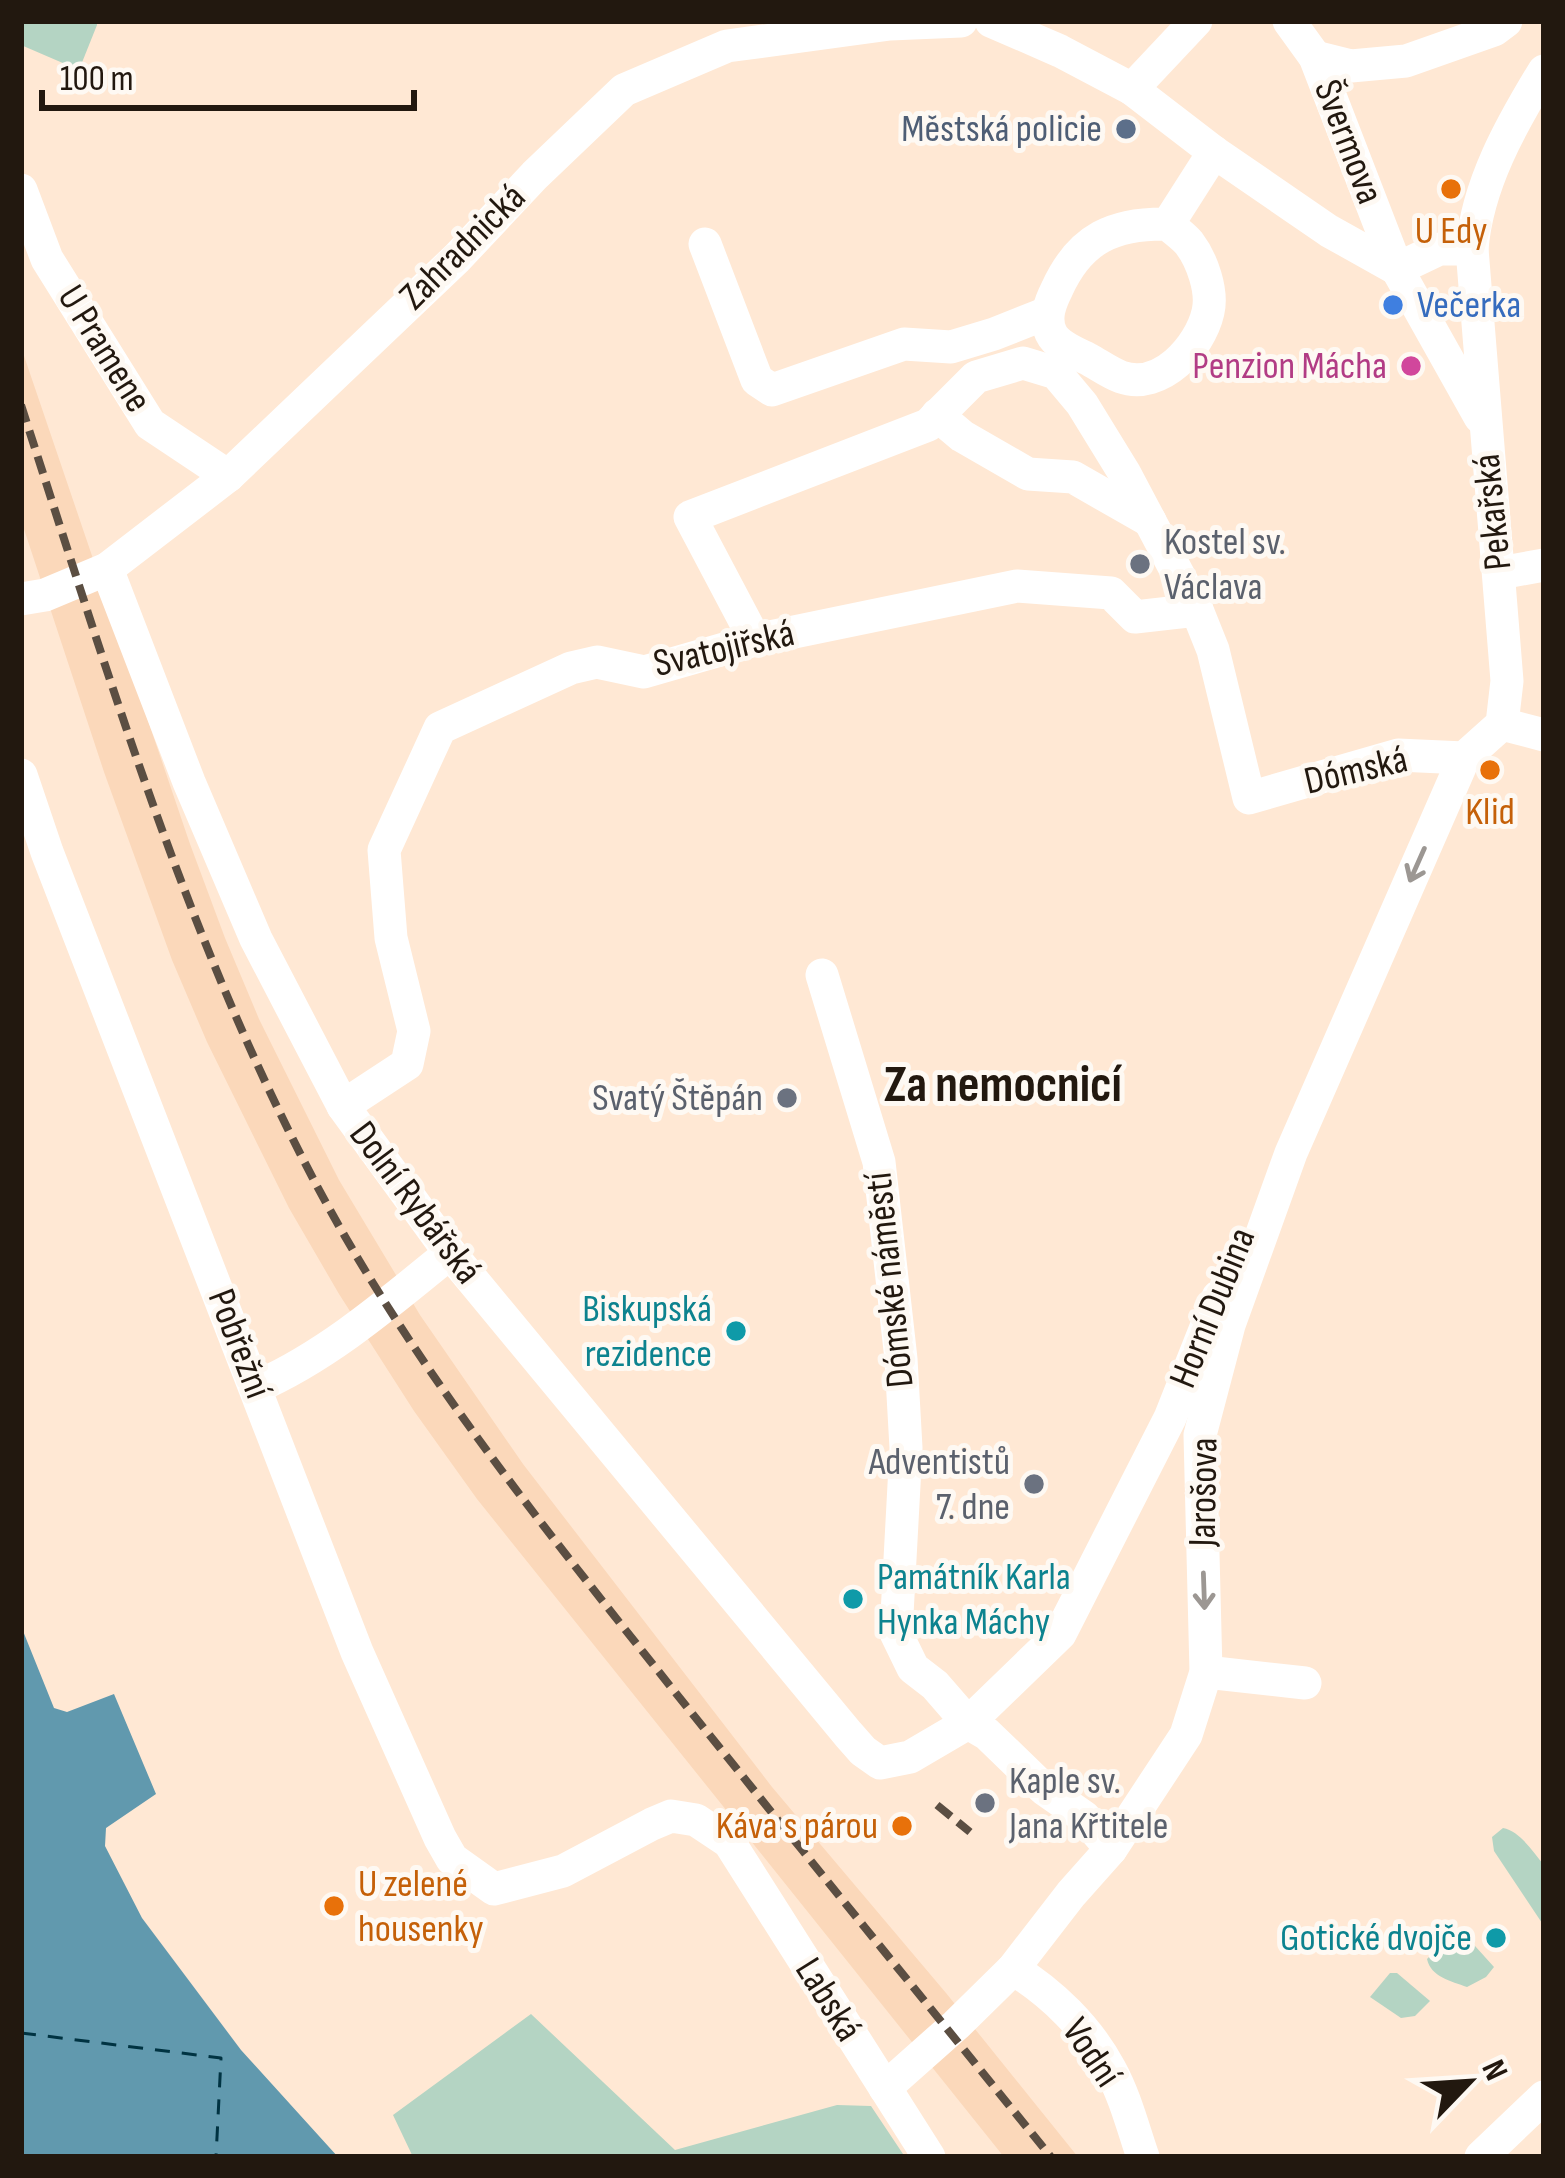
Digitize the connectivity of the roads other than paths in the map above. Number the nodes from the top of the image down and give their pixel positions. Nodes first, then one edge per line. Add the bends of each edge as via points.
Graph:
1 (961, 21) edge
2 (991, 21) edge
3 (1196, 21) edge
4 (1289, 21) edge
5 (1500, 25) edge
6 (1315, 57) junction
7 (1544, 71) edge
8 (1132, 89) junction
9 (1214, 152) junction
10 (21, 190) edge
11 (1168, 224) junction
12 (705, 244) dead end
13 (1472, 249) junction
14 (1397, 269) junction
15 (1047, 313) junction
16 (937, 415) junction
17 (1484, 423) junction
18 (228, 476) junction
19 (1151, 522) junction
20 (1544, 565) edge
21 (107, 569) junction
22 (1500, 573) junction
23 (21, 599) edge
24 (1197, 610) junction
25 (754, 640) junction
26 (1502, 724) junction
27 (1544, 735) edge
28 (1464, 758) junction
29 (21, 775) edge
30 (822, 976) dead end
31 (343, 1106) junction
32 (1291, 1153) junction
33 (450, 1253) junction
34 (256, 1387) junction
35 (1206, 1672) junction
36 (1305, 1684) dead end
37 (968, 1724) junction
38 (863, 1751) joint
39 (729, 1842) joint
40 (1111, 1850) junction
41 (1013, 1969) junction
42 (885, 2088) junction
43 (1544, 2097) edge
44 (928, 2157) edge
45 (1143, 2157) edge
46 (1481, 2157) edge

1 - 18 street, Zahradnická via 728,46 624,90
2 - 8 street
3 - 8 street
4 - 6 street, Švermova
5 - 6 street via 1406,61 1351,66
6 - 14 street, Švermova
7 - 13 street, Pekařská via 1511,126 1474,221
8 - 9 street
9 - 11 street
9 - 14 street
10 - 18 street, U Pramene via 47,259 151,424
11 - 15 street via 1140,223 1093,242 1075,256
11 - 15 street via 1189,243 1211,301 1198,338 1173,366 1124,378 1060,344
12 - 15 street via 757,380 772,390 904,344 951,347
13 - 14 street via 1439,249
13 - 17 street, Pekařská
14 - 17 street, Švermova
16 - 19 street via 1028,475 1073,477
16 - 19 street via 976,377 1023,363 1056,373
16 - 25 street via 690,518
17 - 22 street, Pekařská
18 - 21 street, Zahradnická
19 - 24 street
20 - 22 street
21 - 23 street, Zahradnická
21 - 31 street, Dolní Rybářská via 256,939
22 - 26 street, Pekařská
24 - 25 street, Svatojiřská via 1135,617 1111,592 1017,586
24 - 28 street, Dómská via 1249,798 1398,755
25 - 31 street, Svatojiřská via 644,672 597,662 571,668 440,728 384,850 391,938 414,1030 407,1064
26 - 27 street
26 - 28 street
28 -> 32 street, Jarošova
29 - 34 street, Pobřežní
30 - 37 street, Dómské náměstí via 879,1162 906,1448 896,1634 913,1668
31 - 33 street, Dolní Rybářská
32 -> 35 street, Jarošova via 1229,1325 1200,1435
32 - 37 street, Horní Dubina via 1260,1190 1170,1418 1060,1634
33 - 34 street via 289,1373
33 - 38 street, Dolní Rybářská
34 - 39 street, Pobřežní via 357,1652 452,1859 494,1889 562,1871 671,1816 696,1820
35 - 36 street
35 - 40 street, Jarošova via 1186,1735
37 - 38 street, Horní Dubina via 910,1756 880,1763
37 - 40 street, Dómské náměstí via 1084,1817
39 - 42 street, Labská
40 - 41 street, Jarošova
41 - 42 street, Jarošova
41 - 45 street, Vodní via 1088,2035 1112,2072
42 - 44 street, Labská
43 - 46 street

